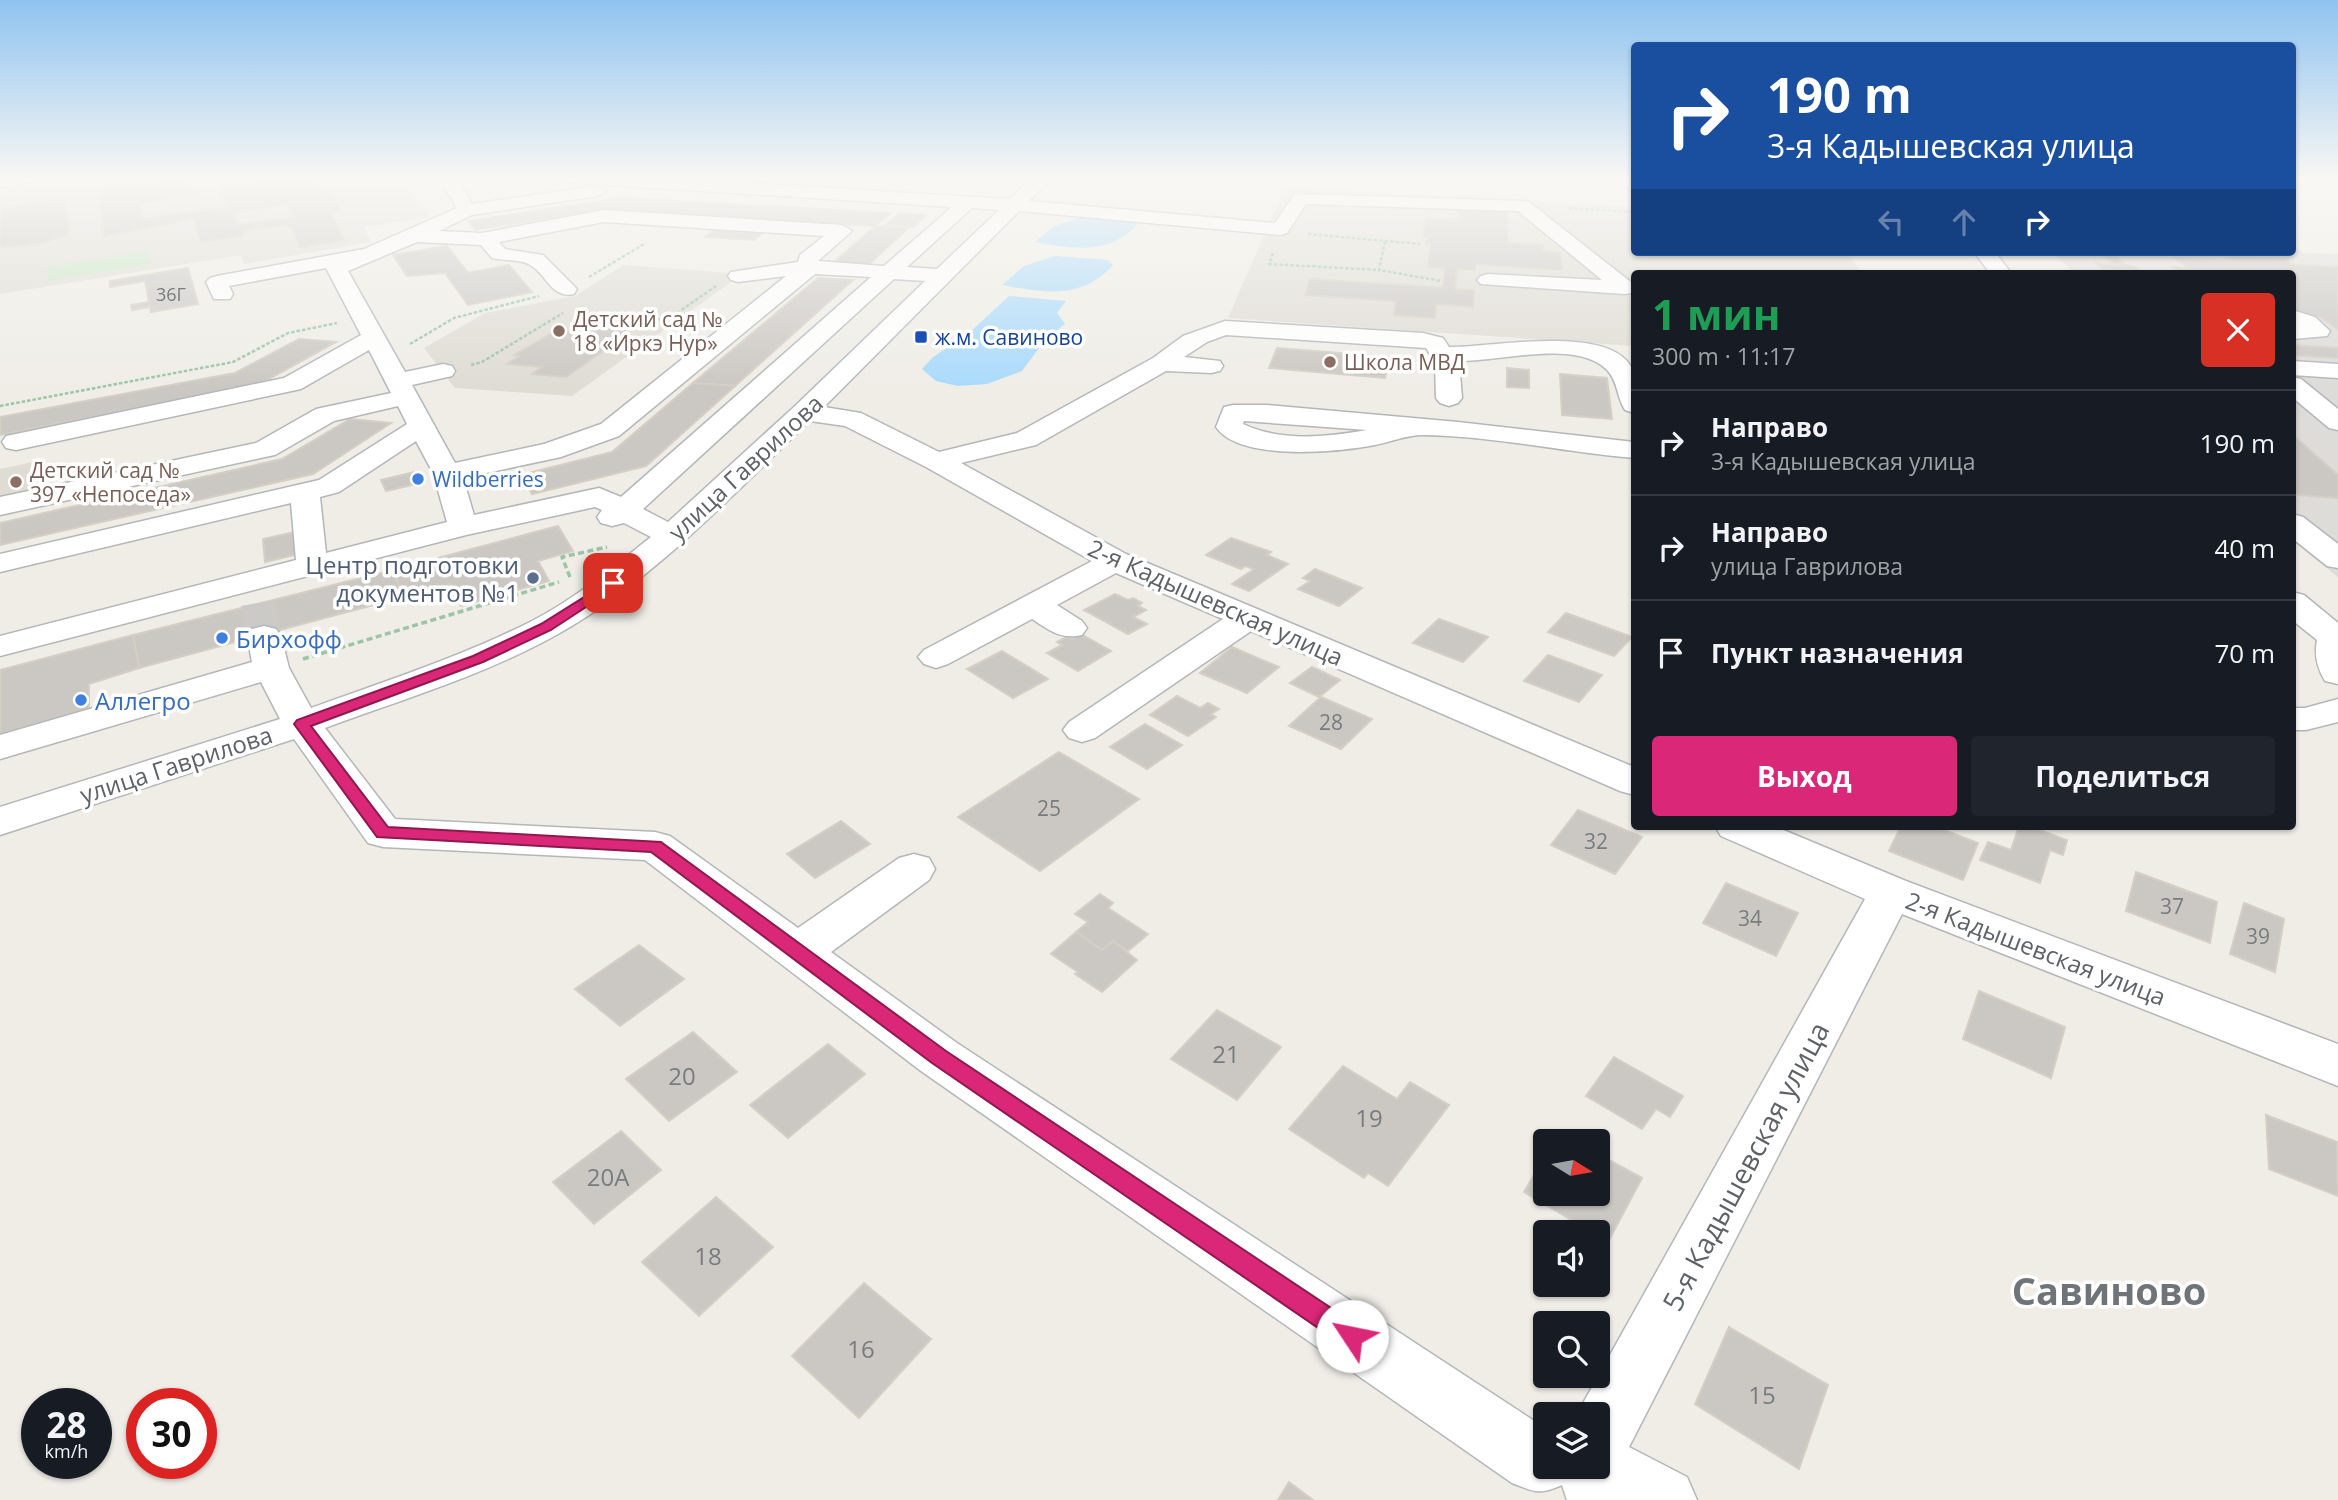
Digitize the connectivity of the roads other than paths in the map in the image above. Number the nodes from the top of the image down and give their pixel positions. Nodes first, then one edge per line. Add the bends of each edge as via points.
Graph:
1 (388, 247) edge
2 (493, 247) edge
3 (822, 247) edge
4 (919, 247) edge
5 (972, 247) edge
6 (1574, 247) edge
7 (371, 254) junction
8 (1987, 256) edge
9 (810, 267) junction
10 (1999, 270) edge
11 (890, 273) junction
12 (738, 276) road end
13 (942, 276) junction
14 (1488, 280) dead end
15 (216, 281) dead end
16 (566, 289) dead end
17 (2296, 318) edge
18 (369, 328) junction
19 (2296, 332) edge
20 (1442, 354) junction
21 (1162, 363) junction
22 (1211, 366) dead end
23 (2296, 368) edge
24 (443, 371) road end
25 (2338, 371) edge
26 (2296, 387) edge
27 (402, 389) junction
28 (1631, 391) edge
29 (1449, 398) dead end
30 (804, 412) junction
31 (2338, 422) edge
32 (422, 426) junction
33 (1413, 428) junction
34 (16, 443) dead end
35 (1631, 450) edge
36 (936, 461) junction
37 (447, 473) junction
38 (305, 491) junction
39 (0, 506) edge
40 (618, 513) junction
41 (2296, 526) edge
42 (463, 527) junction
43 (671, 537) junction
44 (2338, 559) edge
45 (1115, 561) junction
46 (0, 563) edge
47 (312, 566) junction
48 (2296, 605) edge
49 (1033, 606) junction
50 (1248, 618) junction
51 (263, 622) junction
52 (1070, 628) dead end
53 (2337, 638) edge
54 (0, 646) edge
55 (936, 657) dead end
56 (2338, 673) edge
57 (2338, 710) edge
58 (2296, 719) edge
59 (302, 724) junction
60 (1082, 730) dead end
61 (0, 747) edge
62 (1631, 781) edge
63 (0, 821) edge
64 (1746, 830) edge
65 (914, 869) dead end
66 (1892, 892) junction
67 (797, 952) junction
68 (2338, 1065) edge
69 (1610, 1418) edge
70 (1533, 1459) edge
71 (1610, 1472) edge
72 (1593, 1479) edge
73 (1600, 1500) edge
74 (1664, 1500) edge

1 - 7 street
2 - 16 street via 499,254 536,259
3 - 9 street via 807,259
4 - 11 street
5 - 13 street, улица Гаврилова
6 - 14 street via 1624,288
7 - 15 street
7 - 18 street via 336,268
8 - 10 street
9 - 11 street
9 - 12 street
9 - 37 street via 610,430 551,451
11 - 13 street
11 - 40 street
13 - 30 street, улица Гаврилова
17 - 19 street via 2319,331
18 - 27 street
18 - 34 street via 292,384
20 - 21 street via 1434,343 1423,340 1225,328 1183,344
20 - 28 street via 1578,350 1605,357 1629,382
20 - 29 street via 1447,362
21 - 22 street
21 - 36 street via 1026,439
23 - 25 street
24 - 27 street
26 - 31 street
27 - 32 street
27 - 39 street via 325,415 265,449
30 - 36 street, 2-я Кадышевская улица via 852,419
30 - 43 street, улица Гаврилова
32 - 37 street
32 - 38 street via 329,486
33 - 33 street via 1304,444 1258,440 1229,428 1233,413
33 - 35 street
36 - 45 street, 2-я Кадышевская улица
37 - 42 street
38 - 46 street
38 - 47 street
40 - 42 street via 599,496
40 - 43 street
41 - 44 street
42 - 47 street
43 - 59 street, улица Гаврилова via 555,634
45 - 49 street
45 - 50 street, 2-я Кадышевская улица
47 - 51 street
48 - 53 street
49 - 52 street
49 - 55 street
50 - 60 street
50 - 62 street, 2-я Кадышевская улица
51 - 54 street
51 - 59 street
51 - 61 street
53 - 56 street via 2332,652
57 - 58 street
59 - 63 street, улица Гаврилова
59 - 67 street via 383,833 655,846
64 - 66 street, 2-я Кадышевская улица
65 - 67 street
66 - 68 street, 2-я Кадышевская улица
66 - 69 street, 5-я Кадышевская улица
67 - 70 street via 951,1065
71 - 74 street
72 - 73 street

